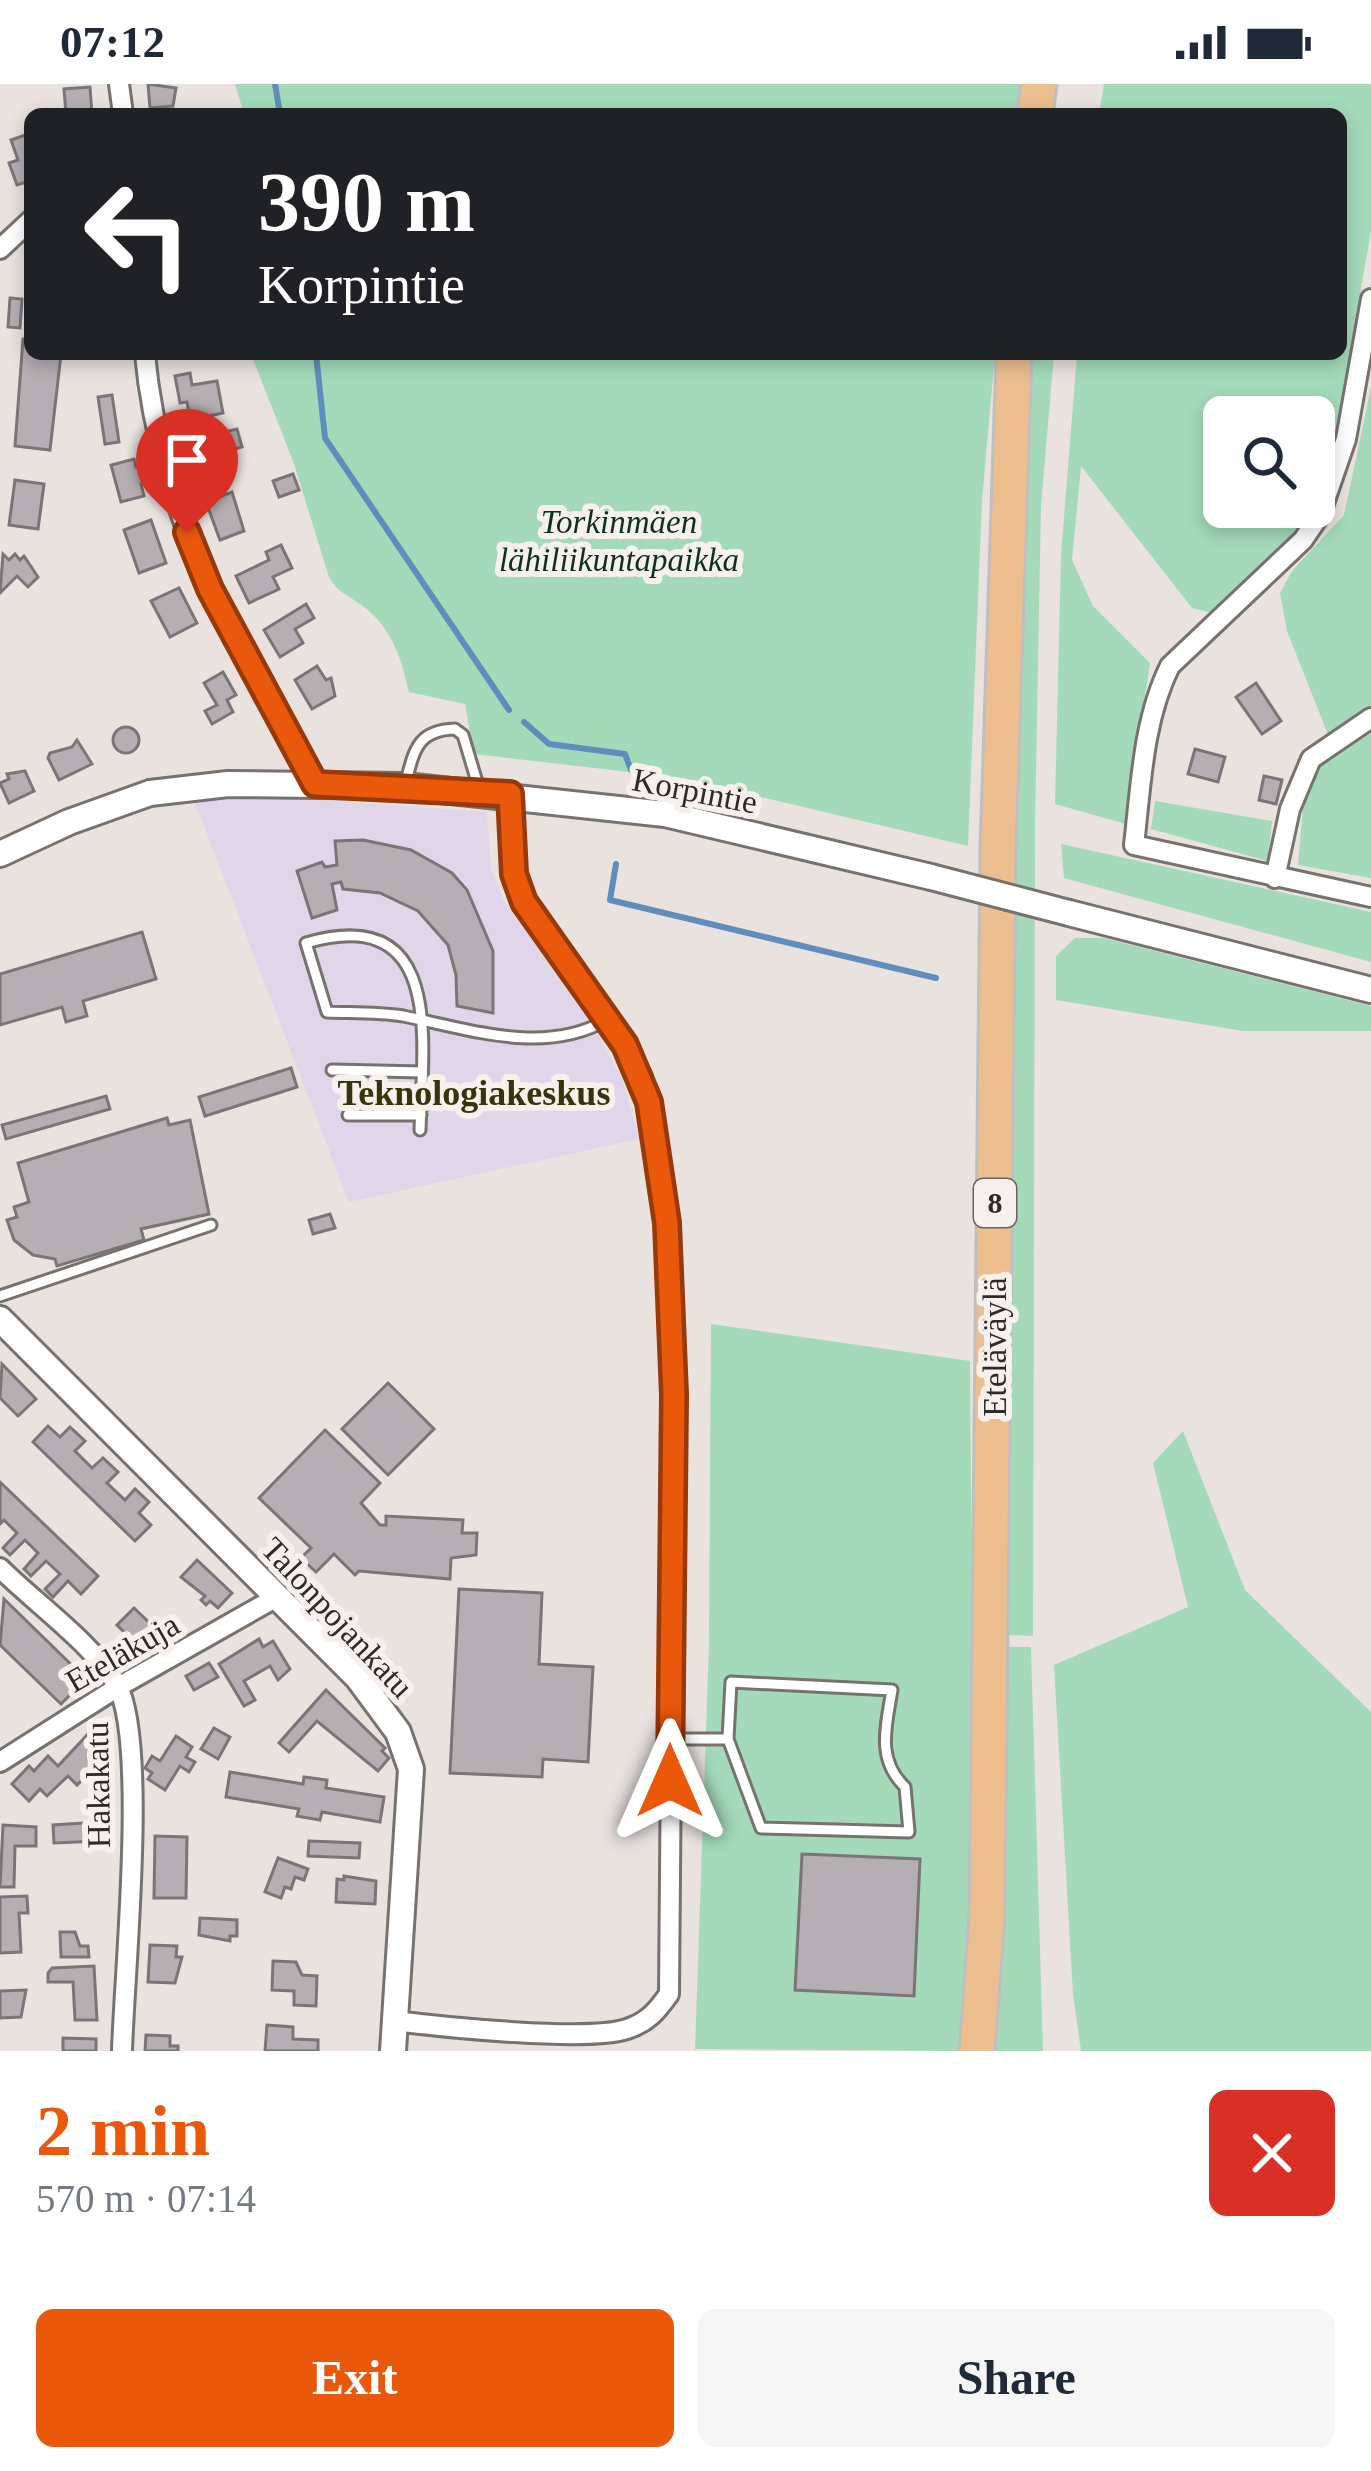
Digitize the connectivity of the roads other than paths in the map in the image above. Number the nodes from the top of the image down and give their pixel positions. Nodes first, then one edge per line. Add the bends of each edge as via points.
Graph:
1 (24, 226) edge
2 (0, 249) edge
3 (1371, 299) edge
4 (146, 360) edge
5 (1014, 360) edge
6 (1371, 718) edge
7 (315, 784) junction
8 (405, 786) junction
9 (480, 791) junction
10 (510, 794) junction
11 (0, 854) edge
12 (1275, 878) junction
13 (1371, 897) edge
14 (1371, 989) edge
15 (607, 1020) junction
16 (423, 1022) junction
17 (332, 1070) dead end
18 (422, 1072) junction
19 (348, 1115) dead end
20 (421, 1115) junction
21 (420, 1130) dead end
22 (212, 1225) dead end
23 (0, 1296) edge
24 (0, 1319) edge
25 (0, 1568) edge
26 (277, 1597) junction
27 (118, 1687) junction
28 (671, 1738) junction
29 (728, 1739) junction
30 (0, 1762) edge
31 (395, 2021) junction
32 (122, 2051) edge
33 (393, 2051) edge
34 (977, 2051) edge

1 - 2 street
3 - 12 street via 1346,439 1320,515 1170,666 1141,778 1134,844
4 - 7 street via 187,532
5 - 34 highway, Eteläväylä / 8 via 998,849 987,1917
6 - 12 street via 1311,759
7 - 8 street, Korpintie
7 - 11 street, Korpintie via 150,793
8 - 9 street, Korpintie
8 - 9 lane via 417,742 455,729 464,735
9 - 10 street, Korpintie
10 - 14 street, Korpintie, bridge via 665,814
10 - 15 street via 514,874 524,902
12 - 13 street
15 - 16 lane via 562,1038
15 - 28 street via 649,1102 667,1223
16 - 16 lane via 326,1012 306,943 343,932 387,944 404,961
16 - 18 lane
17 - 18 lane
18 - 20 lane
19 - 20 lane
20 - 21 lane
22 - 23 lane
24 - 26 street, Talonpojankatu
25 - 27 street, Hakakatu
26 - 27 street, Eteläkuja
26 - 31 street, Talonpojankatu via 384,1709 407,1751 413,1795
27 - 30 street, Eteläkuja
27 - 32 street, Hakakatu via 133,1756
28 - 29 lane
28 - 31 street via 669,1994 652,2017 625,2030 582,2034
29 - 29 lane via 761,1828 909,1832 905,1787 883,1748 892,1690 731,1682
31 - 33 street, Talonpojankatu

